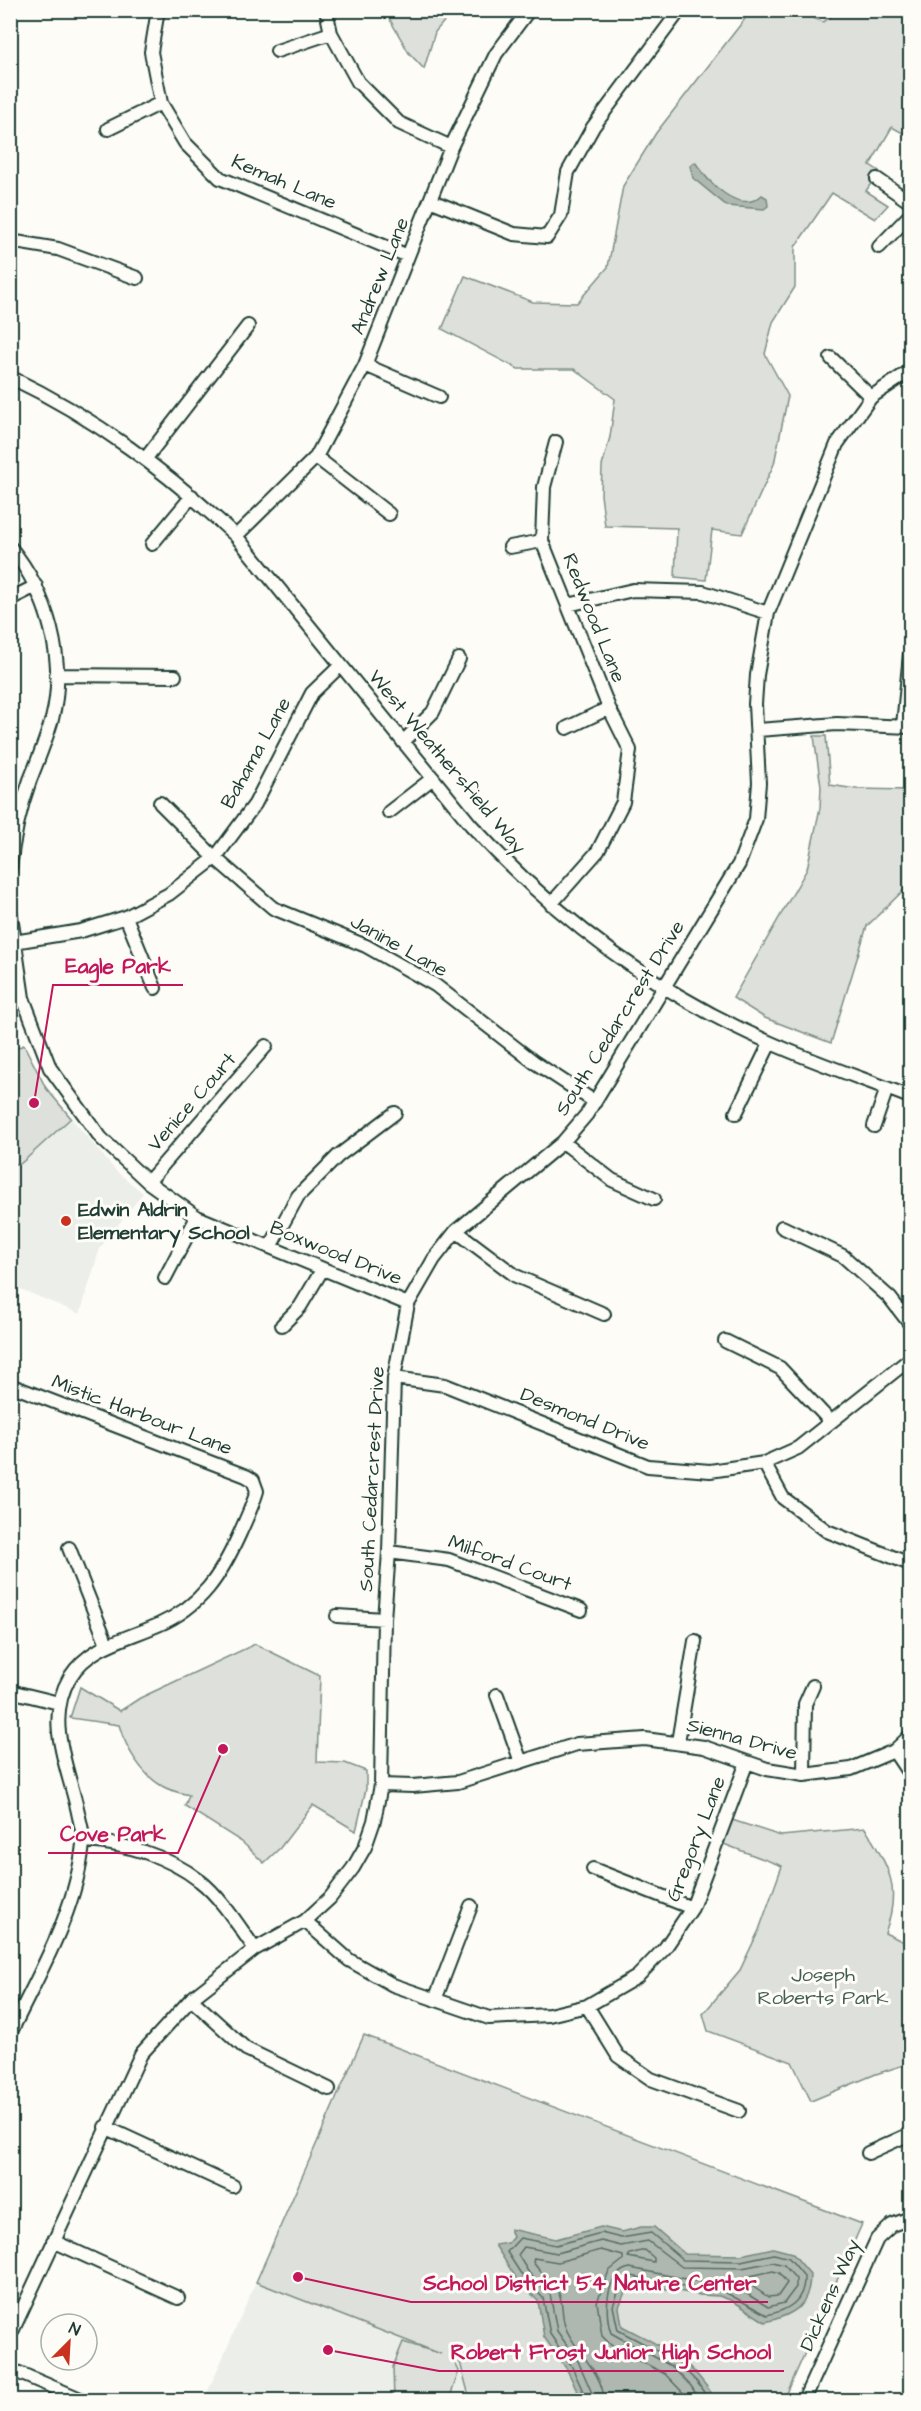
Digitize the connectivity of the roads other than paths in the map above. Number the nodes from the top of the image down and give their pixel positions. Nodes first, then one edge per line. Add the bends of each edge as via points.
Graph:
1 (158, 10) edge
2 (326, 10) edge
3 (529, 10) edge
4 (680, 10) edge
5 (332, 33) junction
6 (277, 51) dead end
7 (161, 103) junction
8 (108, 129) dead end
9 (451, 147) junction
10 (877, 179) dead end
11 (432, 201) junction
12 (910, 202) edge
13 (910, 215) edge
14 (10, 241) edge
15 (879, 247) dead end
16 (408, 256) junction
17 (137, 278) dead end
18 (248, 326) dead end
19 (831, 358) dead end
20 (365, 365) junction
21 (910, 372) edge
22 (10, 377) edge
23 (439, 397) dead end
24 (871, 397) junction
25 (556, 442) dead end
26 (316, 457) junction
27 (146, 458) junction
28 (192, 496) junction
29 (389, 514) dead end
30 (236, 536) junction
31 (542, 541) junction
32 (152, 544) dead end
33 (10, 547) edge
34 (510, 547) dead end
35 (36, 586) junction
36 (10, 600) edge
37 (567, 605) junction
38 (768, 613) junction
39 (910, 654) edge
40 (459, 659) dead end
41 (340, 666) junction
42 (56, 675) junction
43 (175, 676) dead end
44 (609, 708) junction
45 (907, 726) edge
46 (567, 728) dead end
47 (758, 730) junction
48 (403, 742) junction
49 (432, 778) junction
50 (160, 803) dead end
51 (389, 812) dead end
52 (214, 858) junction
53 (10, 869) edge
54 (551, 904) junction
55 (10, 909) edge
56 (126, 917) junction
57 (14, 942) junction
58 (155, 988) dead end
59 (664, 988) junction
60 (17, 1000) edge
61 (770, 1043) junction
62 (266, 1046) dead end
63 (887, 1088) junction
64 (910, 1097) edge
65 (595, 1102) junction
66 (395, 1113) dead end
67 (736, 1113) dead end
68 (874, 1126) dead end
69 (563, 1142) junction
70 (148, 1182) junction
71 (654, 1199) dead end
72 (197, 1217) junction
73 (782, 1227) dead end
74 (456, 1231) junction
75 (270, 1247) junction
76 (322, 1270) junction
77 (165, 1278) dead end
78 (408, 1304) junction
79 (604, 1314) dead end
80 (282, 1324) dead end
81 (910, 1324) edge
82 (724, 1341) dead end
83 (910, 1359) edge
84 (394, 1378) junction
85 (10, 1385) edge
86 (830, 1421) junction
87 (765, 1463) junction
88 (69, 1548) dead end
89 (389, 1552) junction
90 (910, 1564) edge
91 (581, 1610) dead end
92 (337, 1616) dead end
93 (384, 1618) junction
94 (695, 1641) dead end
95 (107, 1644) junction
96 (813, 1686) dead end
97 (10, 1691) edge
98 (497, 1695) dead end
99 (59, 1703) junction
100 (910, 1736) edge
101 (678, 1742) junction
102 (894, 1751) junction
103 (521, 1762) junction
104 (747, 1762) junction
105 (804, 1775) junction
106 (910, 1775) edge
107 (381, 1785) junction
108 (84, 1841) junction
109 (593, 1869) dead end
110 (471, 1906) dead end
111 (692, 1908) junction
112 (305, 1921) junction
113 (255, 1949) junction
114 (191, 1999) junction
115 (435, 2000) junction
116 (587, 2006) junction
117 (10, 2034) edge
118 (329, 2089) dead end
119 (739, 2111) dead end
120 (105, 2127) junction
121 (910, 2134) edge
122 (868, 2153) dead end
123 (233, 2186) dead end
124 (910, 2218) edge
125 (53, 2241) junction
126 (178, 2298) dead end
127 (10, 2336) edge
128 (10, 2369) edge
129 (83, 2400) edge
130 (804, 2400) edge

1 - 7 street, Kemah Lane via 151,52
2 - 5 street
3 - 9 street, Andrew Lane via 496,54
4 - 11 street via 593,127 568,171 561,215 547,237 514,234
5 - 6 street
5 - 9 street via 358,82 399,123
7 - 8 street
7 - 16 street, Kemah Lane via 185,143 220,178
9 - 11 street, Andrew Lane
10 - 12 street
11 - 16 street, Andrew Lane
13 - 15 street
14 - 17 street via 58,249
16 - 20 street, Andrew Lane
18 - 27 street
19 - 24 street
20 - 23 street
20 - 26 street, Andrew Lane
21 - 24 street, South Cedarcrest Drive
22 - 27 street, West Weathersfield Way via 82,414
24 - 38 street, South Cedarcrest Drive via 837,444
25 - 31 street, Redwood Lane via 544,487
26 - 29 street
26 - 30 street, Andrew Lane
27 - 28 street, West Weathersfield Way
28 - 30 street, West Weathersfield Way
28 - 32 street
30 - 41 street, West Weathersfield Way
31 - 34 street, Redwood Lane
31 - 37 street, Redwood Lane
33 - 35 street
35 - 36 street
35 - 42 street via 51,630
37 - 38 street via 633,590 703,592
37 - 44 street, Redwood Lane
38 - 47 street, South Cedarcrest Drive via 757,675
39 - 45 street
40 - 48 street via 433,712
41 - 48 street, West Weathersfield Way
41 - 52 street, Bahama Lane via 312,693 255,804
42 - 43 street
42 - 53 street via 52,718 25,795
44 - 46 street, Redwood Lane
44 - 54 street, Redwood Lane via 630,750 623,802 598,851
45 - 47 street via 837,724
47 - 59 street, South Cedarcrest Drive via 756,819 739,864
48 - 49 street, West Weathersfield Way
49 - 51 street
49 - 54 street, West Weathersfield Way via 499,856
50 - 52 street, Janine Lane
52 - 56 street, Bahama Lane via 169,894
52 - 65 street, Janine Lane via 273,908 366,946 435,985 534,1062
54 - 59 street, West Weathersfield Way
55 - 57 street, Boxwood Drive
56 - 57 street, Bahama Lane via 81,931
56 - 58 street
57 - 60 street, Boxwood Drive
59 - 61 street, West Weathersfield Way
59 - 65 street, South Cedarcrest Drive
60 - 70 street, Boxwood Drive via 50,1068 101,1138
61 - 63 street, West Weathersfield Way
61 - 67 street
62 - 70 street, Venice Court
63 - 64 street, West Weathersfield Way
63 - 68 street
65 - 69 street, South Cedarcrest Drive
66 - 75 street via 338,1156 298,1196
69 - 71 street via 612,1180
69 - 74 street, South Cedarcrest Drive
70 - 72 street, Boxwood Drive
72 - 75 street, Boxwood Drive
72 - 77 street
73 - 81 street via 843,1256 890,1298
74 - 78 street, South Cedarcrest Drive
74 - 79 street via 516,1276
75 - 76 street, Boxwood Drive
76 - 78 street, Boxwood Drive
76 - 80 street via 300,1307
78 - 84 street, South Cedarcrest Drive
82 - 86 street via 780,1368
83 - 86 street, Desmond Drive
84 - 87 street, Desmond Drive via 445,1385 648,1466 710,1472
84 - 89 street, South Cedarcrest Drive
85 - 95 street, Mistic Harbour Lane via 246,1476 257,1485 225,1567 203,1596 177,1616
86 - 87 street, Desmond Drive via 798,1448
87 - 90 street via 783,1498 828,1531
88 - 95 street
89 - 91 street, Milford Court via 449,1560
89 - 93 street, South Cedarcrest Drive
92 - 93 street
93 - 107 street, South Cedarcrest Drive
94 - 101 street
95 - 99 street via 79,1666
96 - 105 street via 805,1704
97 - 99 street
98 - 103 street
99 - 108 street via 58,1735
100 - 102 street, Sienna Drive
101 - 103 street, Sienna Drive via 598,1741
101 - 104 street, Sienna Drive
102 - 105 street, Sienna Drive via 851,1769
102 - 106 street
103 - 107 street, Sienna Drive via 482,1776 441,1784
104 - 105 street, Sienna Drive via 781,1773
104 - 111 street, Gregory Lane
107 - 112 street, South Cedarcrest Drive via 374,1821 353,1868 330,1898
108 - 113 street via 116,1843 153,1855 201,1881
108 - 117 street via 73,1900
109 - 111 street
110 - 115 street
111 - 116 street, Gregory Lane via 665,1948 637,1977
112 - 113 street, South Cedarcrest Drive
112 - 115 street, Gregory Lane via 349,1960 393,1985
113 - 114 street, South Cedarcrest Drive
114 - 118 street via 246,2049
114 - 120 street, South Cedarcrest Drive via 141,2054
115 - 116 street, Gregory Lane via 489,2018 549,2015
116 - 119 street via 618,2056 651,2079
120 - 123 street
120 - 125 street, South Cedarcrest Drive
121 - 122 street
124 - 130 street, Dickens Way via 892,2225 877,2239
125 - 126 street
125 - 127 street, South Cedarcrest Drive
128 - 129 street

